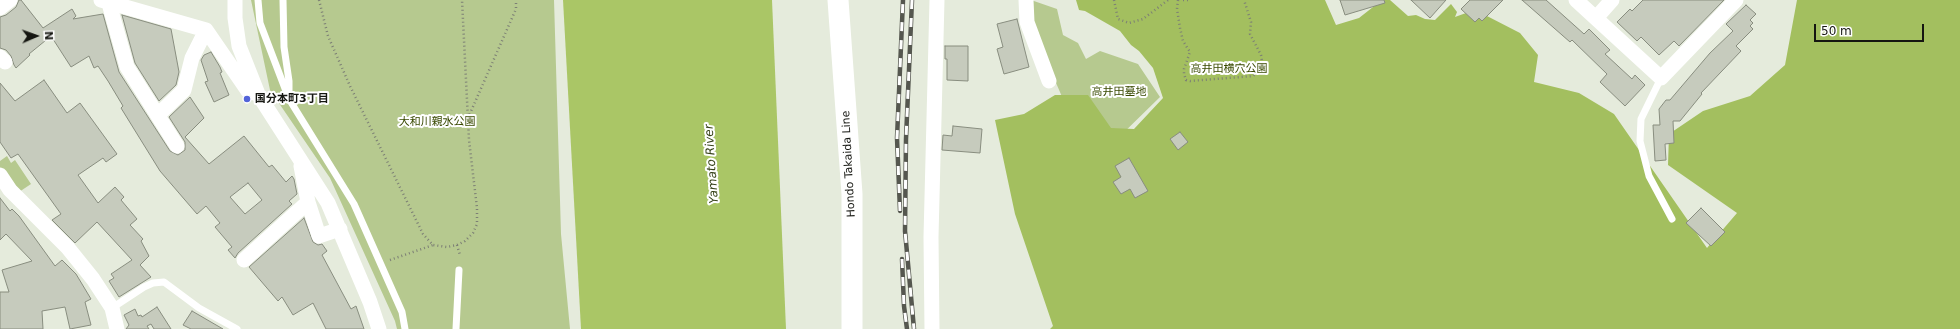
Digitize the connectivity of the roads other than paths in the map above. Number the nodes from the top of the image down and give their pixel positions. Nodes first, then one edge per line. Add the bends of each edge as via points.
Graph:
1 (10, 0) edge
2 (235, 0) edge
3 (258, 0) edge
4 (283, 0) edge
5 (838, 0) edge
6 (936, 0) edge
7 (1026, 0) edge
8 (1576, 0) edge
9 (1612, 0) edge
10 (1736, 0) edge
11 (106, 1) edge
12 (0, 8) edge
13 (1596, 18) junction
14 (206, 30) junction
15 (1661, 78) junction
16 (1049, 81) dead end
17 (258, 94) junction
18 (289, 99) junction
19 (158, 115) junction
20 (178, 146) dead end
21 (299, 157) junction
22 (0, 175) edge
23 (308, 202) junction
24 (1672, 219) dead end
25 (340, 229) junction
26 (244, 260) dead end
27 (459, 270) dead end
28 (112, 308) junction
29 (117, 329) edge
30 (237, 329) edge
31 (379, 329) edge
32 (405, 329) edge
33 (456, 329) edge
34 (852, 329) edge
35 (932, 329) edge

1 - 12 street
2 - 17 street via 239,46
3 - 18 lane via 260,23
4 - 18 lane
5 - 34 main road, Hondo Takaida Line via 852,194
6 - 35 street
7 - 16 street via 1027,22
8 - 13 street
9 - 13 street
10 - 15 street
11 - 14 street
11 - 19 street via 127,67
13 - 15 street
14 - 17 street via 248,91
14 - 19 street via 192,58 184,90
15 - 24 lane via 1641,119 1640,141 1649,176
17 - 21 street
18 - 32 lane via 354,204 402,312
19 - 20 street
21 - 23 street
21 - 25 street via 328,203
22 - 28 street via 10,190 68,248 94,279
23 - 25 street via 319,236
23 - 26 street
25 - 31 street
27 - 33 lane
28 - 29 street
28 - 30 lane via 153,283 164,282 198,308

